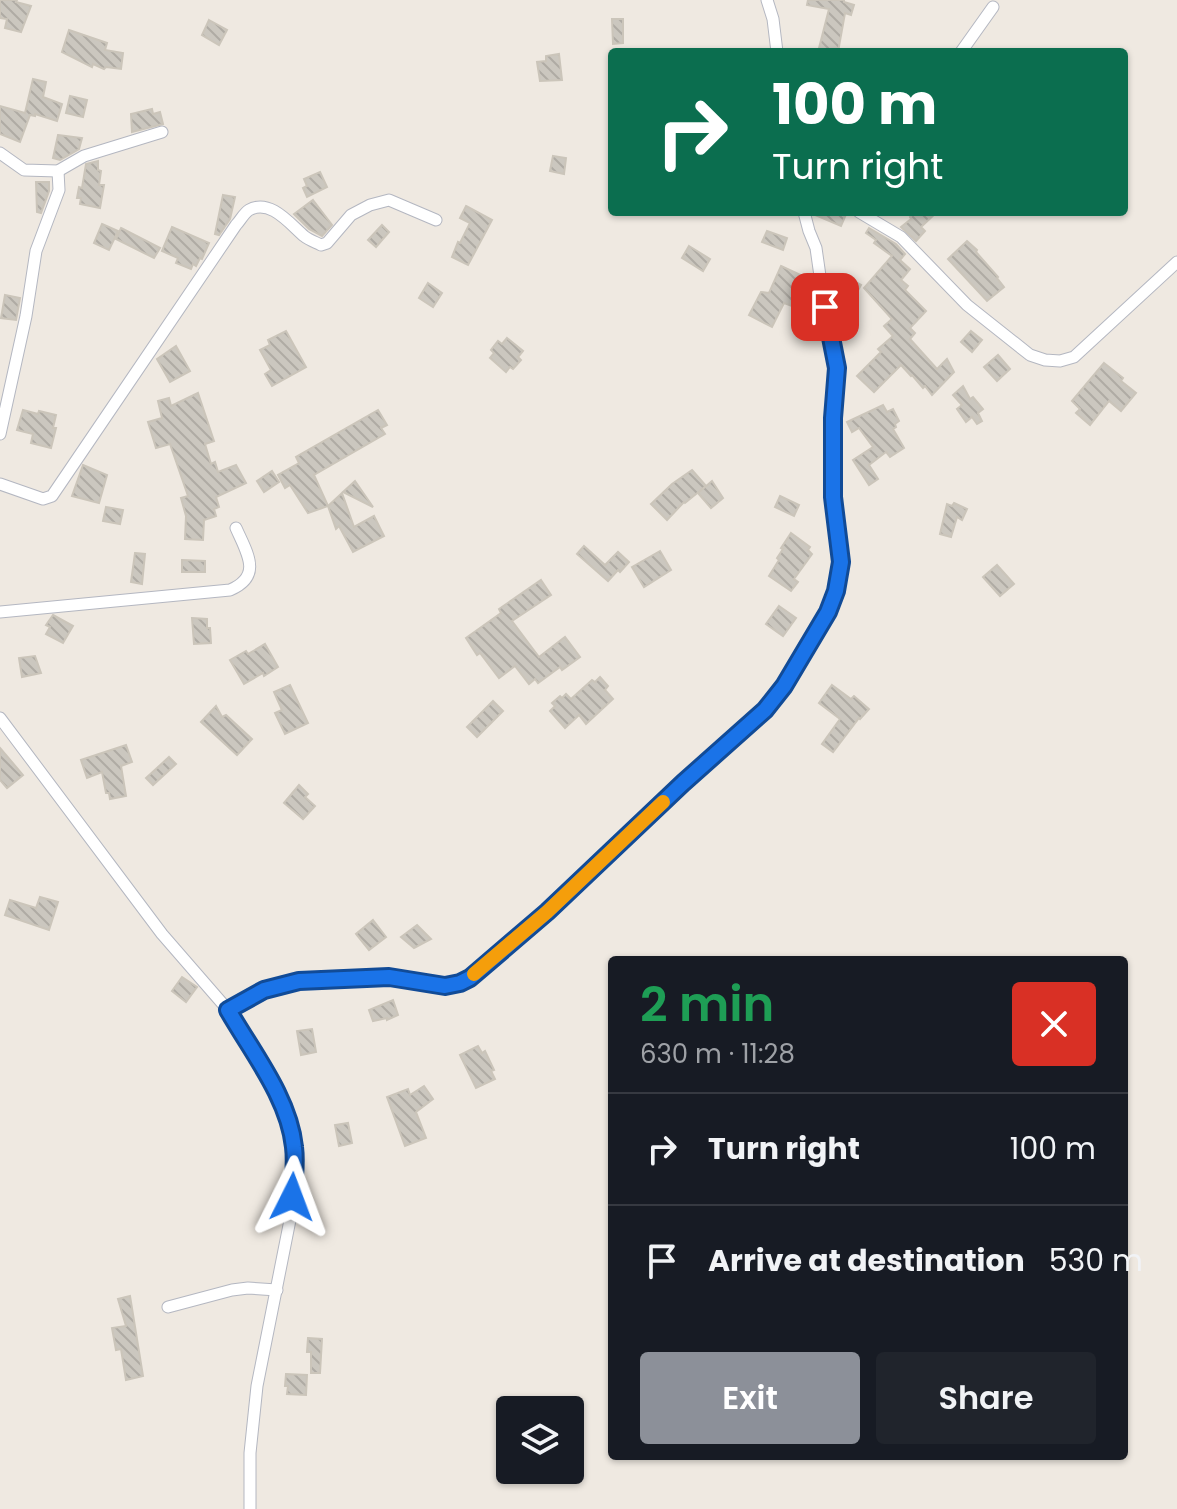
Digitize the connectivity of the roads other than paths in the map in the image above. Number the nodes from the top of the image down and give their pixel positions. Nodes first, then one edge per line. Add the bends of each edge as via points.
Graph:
1 (767, 0) edge
2 (993, 7) dead end
3 (777, 48) edge
4 (964, 48) edge
5 (162, 132) dead end
6 (0, 153) edge
7 (58, 171) junction
8 (805, 216) edge
9 (866, 216) edge
10 (436, 220) dead end
11 (1177, 262) edge
12 (0, 434) edge
13 (0, 484) edge
14 (236, 528) dead end
15 (0, 612) edge
16 (0, 718) edge
17 (228, 1010) junction
18 (277, 1290) junction
19 (168, 1307) dead end
20 (250, 1509) edge

1 - 3 street
2 - 4 street
5 - 7 street via 84,156
6 - 7 street via 24,170
7 - 12 street via 59,190 36,251
8 - 17 street via 837,368 833,497 841,562 828,612 776,697 470,978 445,986 389,977 299,981 264,990
9 - 11 street via 901,237 967,305 1030,355 1045,360 1074,357
10 - 13 street via 389,200 351,215 321,245 269,208 249,210 52,496 43,499
14 - 15 street via 250,567 247,580 230,590
16 - 17 street via 162,934
17 - 18 street via 282,1100 294,1146 290,1220
18 - 19 street via 232,1290
18 - 20 street via 257,1386

